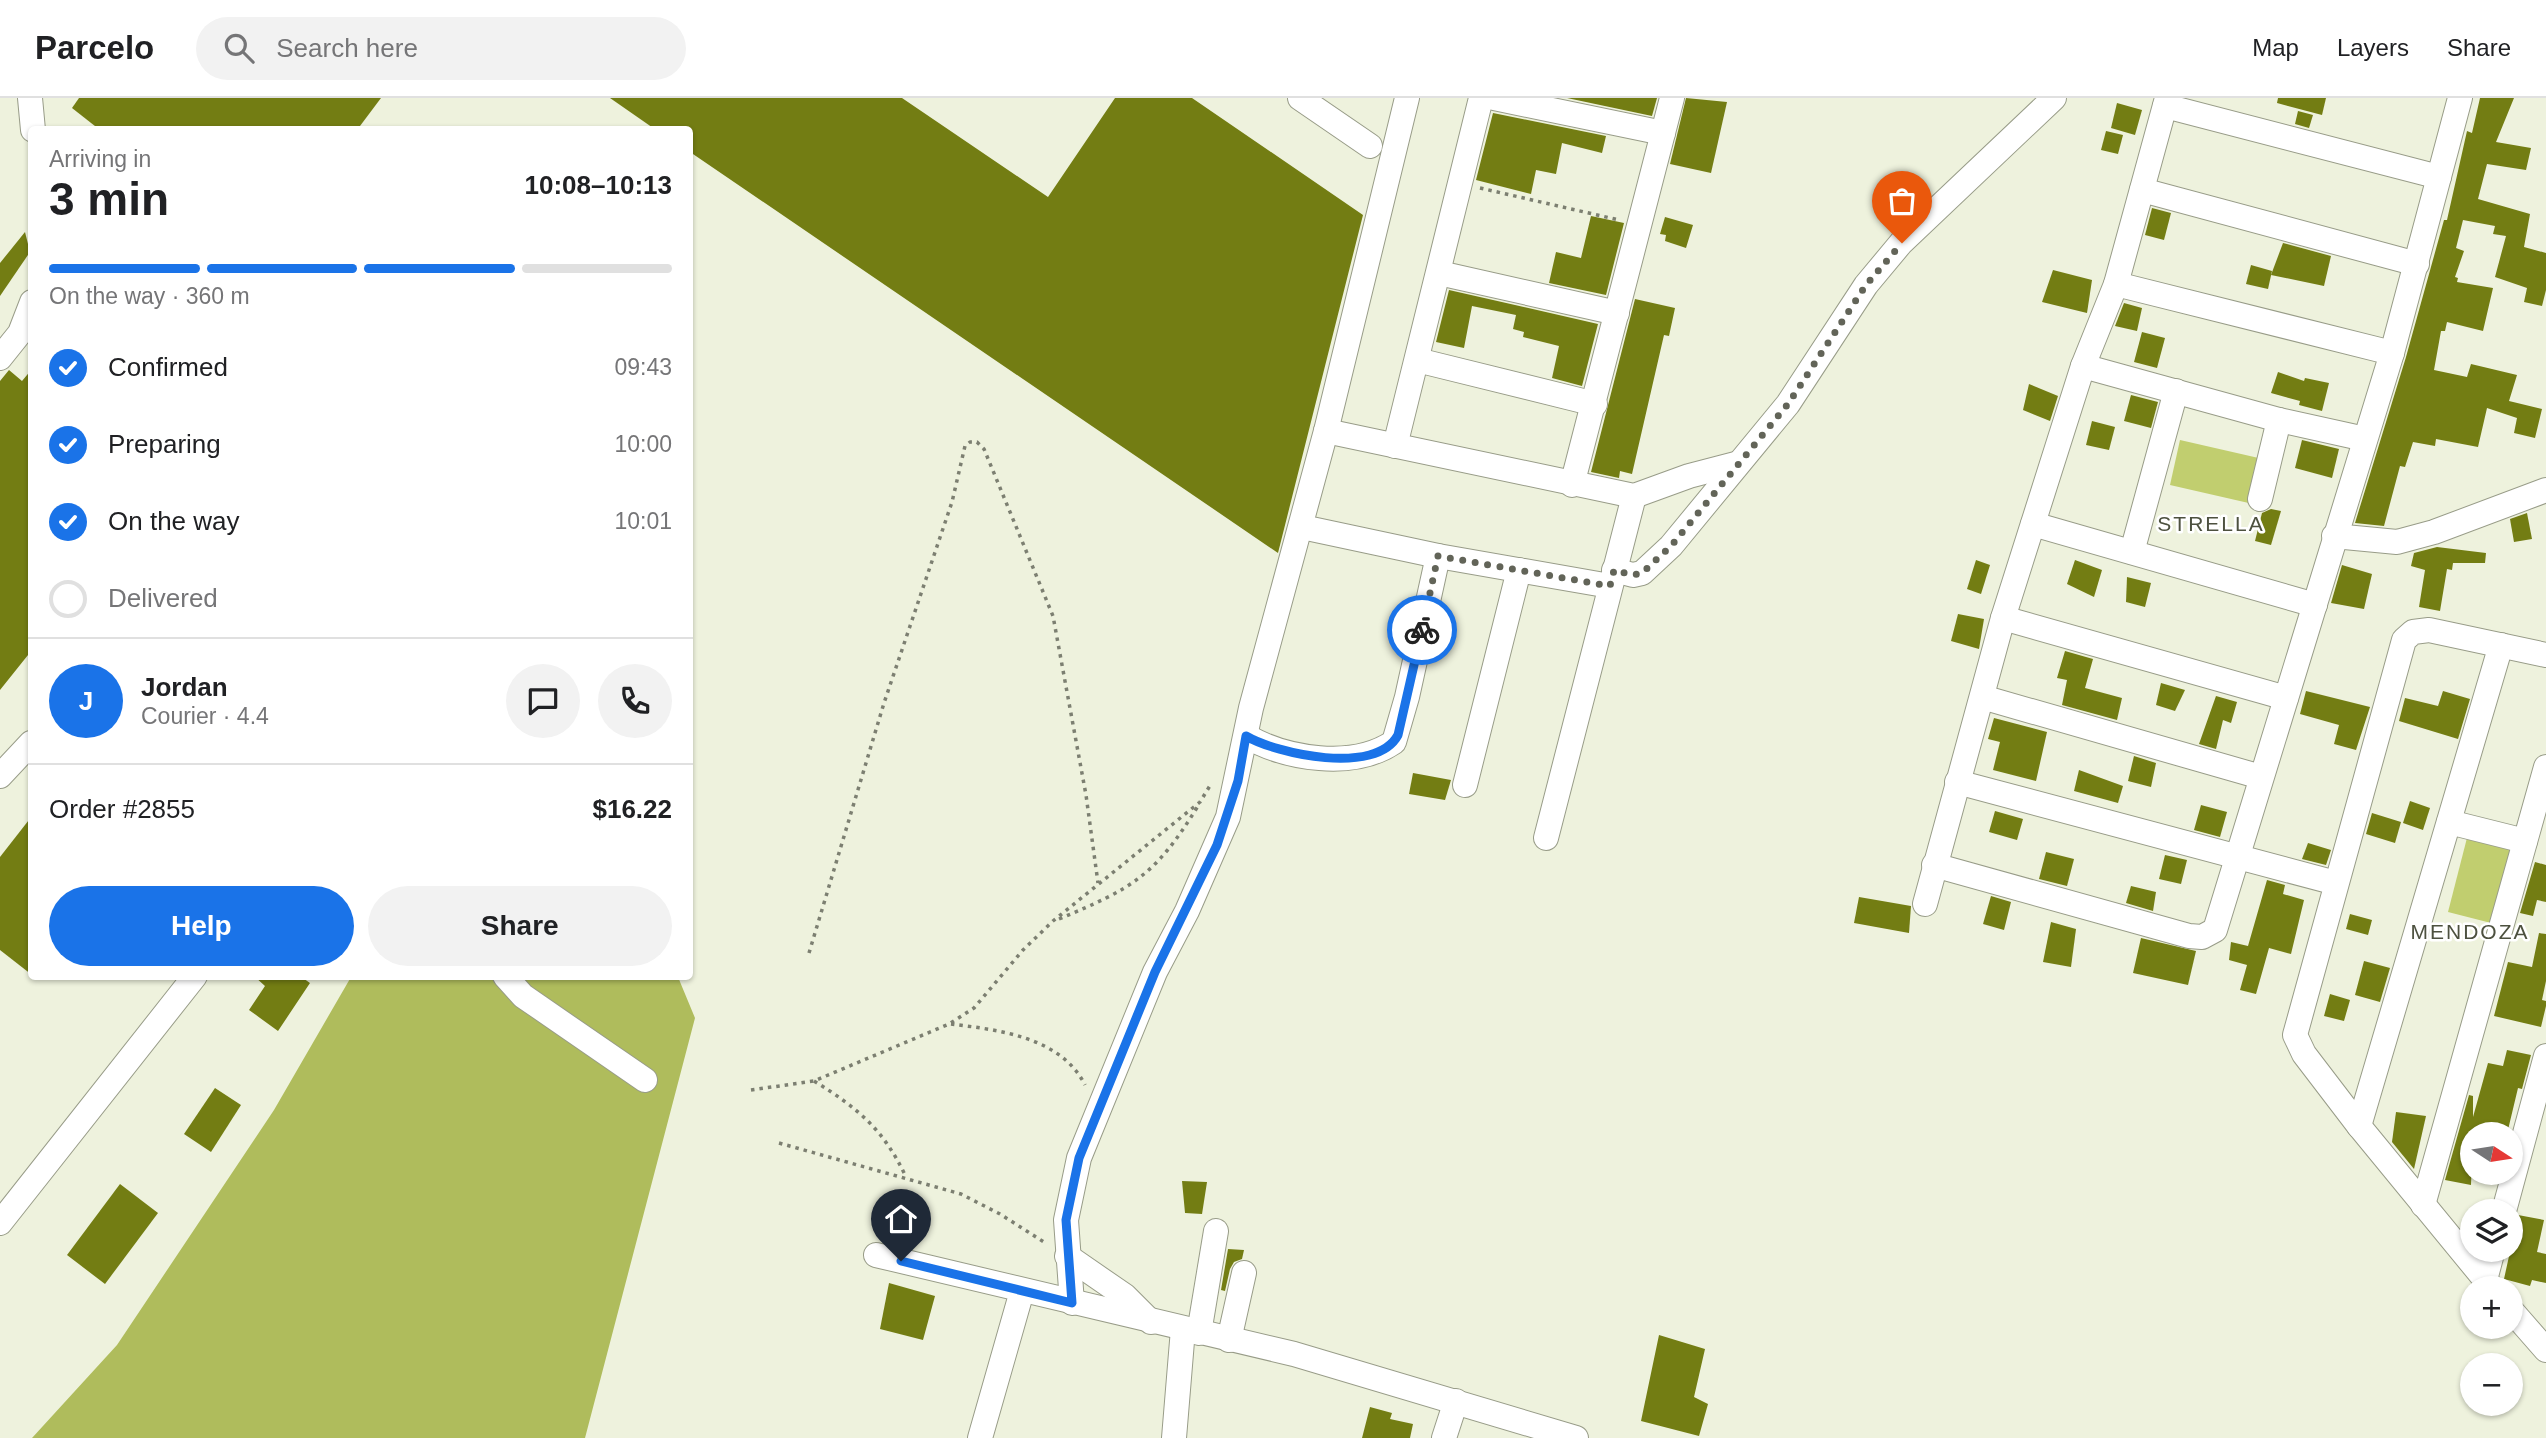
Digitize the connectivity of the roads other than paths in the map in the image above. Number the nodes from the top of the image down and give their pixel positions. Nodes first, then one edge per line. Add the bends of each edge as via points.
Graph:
1 (30, 98) edge
2 (1300, 98) edge
3 (1407, 98) edge
4 (1480, 98) edge
5 (1494, 98) edge
6 (1672, 98) edge
7 (2054, 98) edge
8 (2460, 98) edge
9 (2166, 102) edge
10 (33, 126) edge
11 (1663, 133) junction
12 (1370, 146) dead end
13 (2439, 177) junction
14 (2142, 190) junction
15 (2417, 264) junction
16 (1439, 273) junction
17 (2116, 284) junction
18 (1617, 313) junction
19 (26, 337) edge
20 (2392, 353) junction
21 (0, 358) edge
22 (1417, 360) junction
23 (2083, 366) junction
24 (2176, 391) junction
25 (1595, 404) junction
26 (2279, 421) junction
27 (1326, 431) junction
28 (2365, 439) junction
29 (1395, 446) junction
30 (1735, 464) junction
31 (1572, 485) junction
32 (2546, 489) edge
33 (1634, 496) junction
34 (2260, 499) dead end
35 (2033, 524) junction
36 (1302, 527) junction
37 (2334, 536) junction
38 (2132, 552) junction
39 (1438, 556) junction
40 (1519, 570) junction
41 (1612, 578) junction
42 (2315, 605) junction
43 (2003, 618) junction
44 (2501, 645) junction
45 (2546, 655) edge
46 (1982, 697) junction
47 (2287, 698) junction
48 (1246, 736) junction
49 (28, 746) edge
50 (2546, 767) edge
51 (0, 776) edge
52 (2261, 777) junction
53 (1957, 782) junction
54 (1465, 785) dead end
55 (2449, 822) junction
56 (1546, 838) dead end
57 (2525, 841) junction
58 (2238, 856) junction
59 (1934, 865) junction
60 (2336, 883) junction
61 (1925, 904) dead end
62 (192, 980) edge
63 (509, 980) edge
64 (2546, 1056) edge
65 (645, 1080) dead end
66 (2359, 1126) junction
67 (2507, 1199) edge
68 (2423, 1205) junction
69 (0, 1223) edge
70 (1216, 1231) dead end
71 (876, 1255) dead end
72 (1067, 1256) junction
73 (1244, 1273) dead end
74 (2481, 1276) edge
75 (1022, 1291) junction
76 (1072, 1303) junction
77 (1152, 1323) junction
78 (2523, 1323) edge
79 (1191, 1331) junction
80 (1229, 1340) junction
81 (2546, 1349) edge
82 (1456, 1401) junction
83 (1564, 1436) edge
84 (980, 1438) edge
85 (1174, 1438) edge
86 (1444, 1438) edge

1 - 10 street
2 - 12 street
3 - 27 street
4 - 16 street
5 - 11 street
6 - 11 street
7 - 30 street via 1902,243 1866,285 1788,404
8 - 13 street
9 - 13 street
9 - 14 street
11 - 18 street
13 - 15 street
14 - 15 street
14 - 17 street
15 - 20 street
16 - 18 street
16 - 22 street
17 - 20 street
17 - 23 street
18 - 25 street
19 - 21 street
20 - 28 street
22 - 25 street
22 - 29 street
23 - 24 street
23 - 35 street
24 - 26 street
24 - 38 street
25 - 31 street
26 - 28 street
26 - 34 street
27 - 29 street
27 - 36 street
28 - 37 street
29 - 31 street
30 - 33 street
30 - 41 street via 1698,515 1648,570
31 - 33 street
32 - 37 street via 2397,542
33 - 41 street
35 - 38 street
35 - 43 street
36 - 39 street
36 - 48 street
37 - 42 street
38 - 42 street
39 - 40 street
39 - 48 street via 1394,742 1353,757 1322,758 1269,748
40 - 41 street
40 - 54 street
41 - 56 street
42 - 47 street
43 - 46 street
43 - 47 street
44 - 45 street
44 - 55 street
44 - 60 street via 2428,630 2413,632 2404,640
46 - 52 street
46 - 53 street
47 - 52 street
48 - 72 street via 1238,781 1217,845 1155,972 1094,1117 1070,1189
49 - 51 street
50 - 57 street
52 - 58 street
53 - 58 street
53 - 59 street
55 - 57 street
55 - 66 street
57 - 68 street
58 - 59 street via 2222,917 2215,930 2202,937
58 - 60 street
59 - 61 street
60 - 66 street via 2295,1035 2304,1055
62 - 69 street
63 - 65 street via 523,996
64 - 67 street
66 - 68 street
68 - 74 street
70 - 79 street
71 - 75 street
72 - 76 street
72 - 77 street via 1125,1296
73 - 80 street
75 - 76 street
75 - 84 street
76 - 77 street
77 - 79 street
78 - 81 street
79 - 80 street
79 - 85 street
80 - 82 street
82 - 83 street
82 - 86 street

